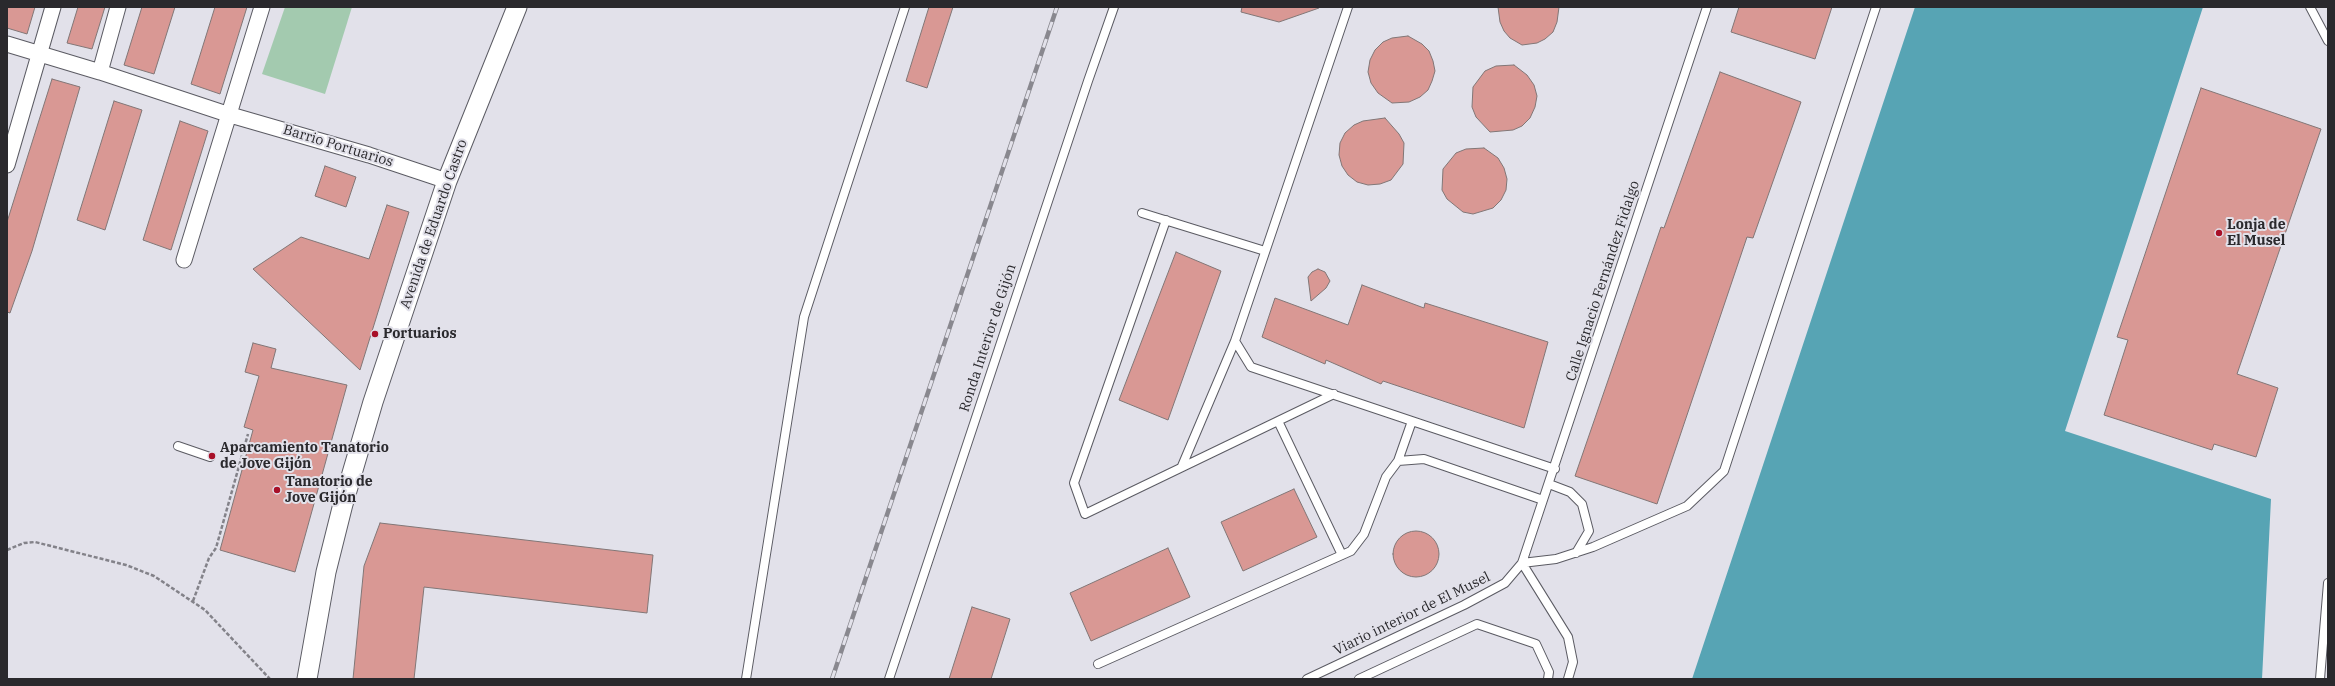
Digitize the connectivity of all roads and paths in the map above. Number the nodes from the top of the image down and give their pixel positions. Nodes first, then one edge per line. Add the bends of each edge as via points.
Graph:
1 (53, 7) edge
2 (118, 7) edge
3 (262, 7) edge
4 (517, 7) edge
5 (905, 7) edge
6 (1114, 7) edge
7 (1348, 7) edge
8 (1707, 7) edge
9 (1876, 7) edge
10 (2310, 7) edge
11 (2328, 41) edge
12 (7, 44) edge
13 (38, 54) junction
14 (100, 72) junction
15 (227, 114) junction
16 (7, 165) edge
17 (447, 182) junction
18 (1142, 213) dead end
19 (1166, 220) junction
20 (1265, 251) junction
21 (184, 260) dead end
22 (1235, 341) junction
23 (1334, 394) junction
24 (1278, 421) junction
25 (1412, 421) junction
26 (248, 434) dead end
27 (178, 446) dead end
28 (210, 457) dead end
29 (1398, 461) junction
30 (1182, 466) junction
31 (1555, 468) junction
32 (1549, 484) junction
33 (1543, 500) junction
34 (7, 550) edge
35 (1576, 553) junction
36 (1342, 555) junction
37 (1522, 563) junction
38 (2328, 583) edge
39 (193, 601) junction
40 (1098, 664) dead end
41 (270, 679) edge
42 (308, 679) edge
43 (746, 679) edge
44 (889, 679) edge
45 (1307, 679) edge
46 (1359, 679) edge
47 (1548, 679) edge
48 (1568, 679) edge
49 (2320, 679) edge

1 - 13 street
2 - 14 street
3 - 15 street
4 - 17 street, Avenida de Eduardo Castro
5 - 43 lane via 804,317
6 - 44 lane, Ronda Interior de Gijón
7 - 20 lane
8 - 31 lane, Calle Ignacio Fernández Fidalgo
9 - 35 lane via 1724,471 1687,506
10 - 11 lane
12 - 13 street, Barrio Portuarios
13 - 14 street, Barrio Portuarios
13 - 16 street
14 - 15 street, Barrio Portuarios
15 - 17 street, Barrio Portuarios via 369,155
15 - 21 street
17 - 42 street, Avenida de Eduardo Castro via 416,270 343,504 326,572
18 - 19 lane
19 - 20 lane
19 - 30 lane via 1074,483 1084,514
20 - 22 lane
22 - 23 lane via 1251,367
22 - 30 lane
23 - 24 lane
23 - 25 lane
24 - 30 lane
24 - 36 lane
25 - 29 lane
25 - 31 lane
26 - 39 path via 216,548 209,558
27 - 28 lane
29 - 33 lane via 1424,459
29 - 36 lane via 1386,477 1364,534 1350,551
31 - 32 lane, Calle Ignacio Fernández Fidalgo
32 - 33 lane, Calle Ignacio Fernández Fidalgo
32 - 35 lane via 1570,492 1582,504 1590,531
33 - 37 lane, Calle Ignacio Fernández Fidalgo
34 - 39 path via 24,543 35,542 126,565 154,576
35 - 37 lane via 1556,559
36 - 40 lane
37 - 45 lane, Viario interior de El Musel via 1505,583
37 - 48 lane via 1568,638 1573,662
38 - 49 lane
39 - 41 path via 221,625
46 - 47 lane via 1477,624 1536,644 1549,672

